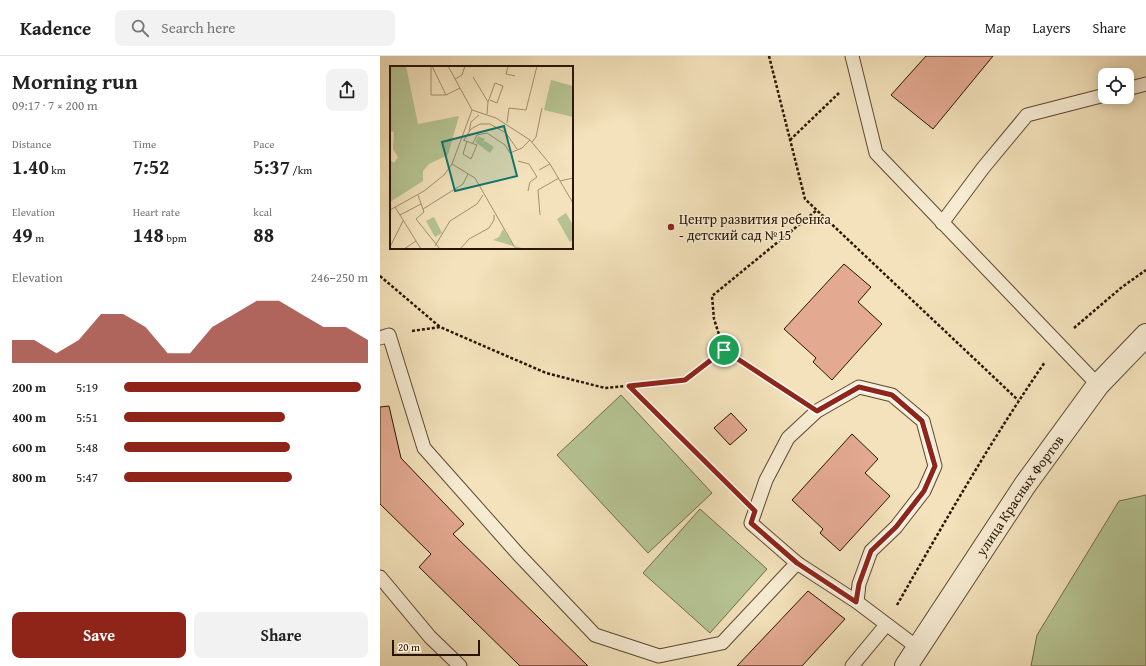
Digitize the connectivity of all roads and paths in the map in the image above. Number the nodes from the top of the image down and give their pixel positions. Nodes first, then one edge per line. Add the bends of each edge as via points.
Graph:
1 (769, 56) edge
2 (852, 56) edge
3 (857, 76) junction
4 (1146, 84) edge
5 (1134, 87) edge
6 (1098, 97) edge
7 (790, 140) junction
8 (817, 210) junction
9 (942, 223) junction
10 (1146, 270) edge
11 (380, 276) edge
12 (440, 327) junction
13 (1146, 335) edge
14 (384, 336) edge
15 (1058, 343) junction
16 (724, 350) junction
17 (1098, 385) junction
18 (629, 386) junction
19 (1018, 400) junction
20 (817, 411) junction
21 (755, 511) junction
22 (797, 563) junction
23 (380, 577) edge
24 (856, 602) junction
25 (886, 625) junction
26 (918, 648) junction
27 (460, 666) edge
28 (852, 666) edge
29 (906, 666) edge

1 - 7 path
2 - 3 lane
3 - 7 path
3 - 9 lane via 876,153
4 - 5 lane
6 - 9 lane via 1027,115
7 - 8 path via 805,199
8 - 16 path via 712,296 714,319
8 - 19 path
9 - 15 lane
10 - 15 path via 1122,287
11 - 12 path
12 - 14 path
12 - 18 path via 546,373 605,388
13 - 17 street, улица Красных Фортов
14 - 22 lane via 424,448 595,635 659,656 722,643
15 - 17 lane
15 - 19 path
16 - 18 path via 685,380
16 - 20 path
17 - 26 street, улица Красных Фортов via 1025,486
18 - 21 path
19 - 25 path
20 - 21 lane via 788,438 766,480
20 - 24 lane via 859,387 892,395 922,421 935,466 924,491 896,527 871,551 859,584
21 - 22 lane via 751,523
22 - 24 lane
23 - 27 lane via 430,637
24 - 25 lane
25 - 26 lane
25 - 28 lane
26 - 29 street, улица Красных Фортов

